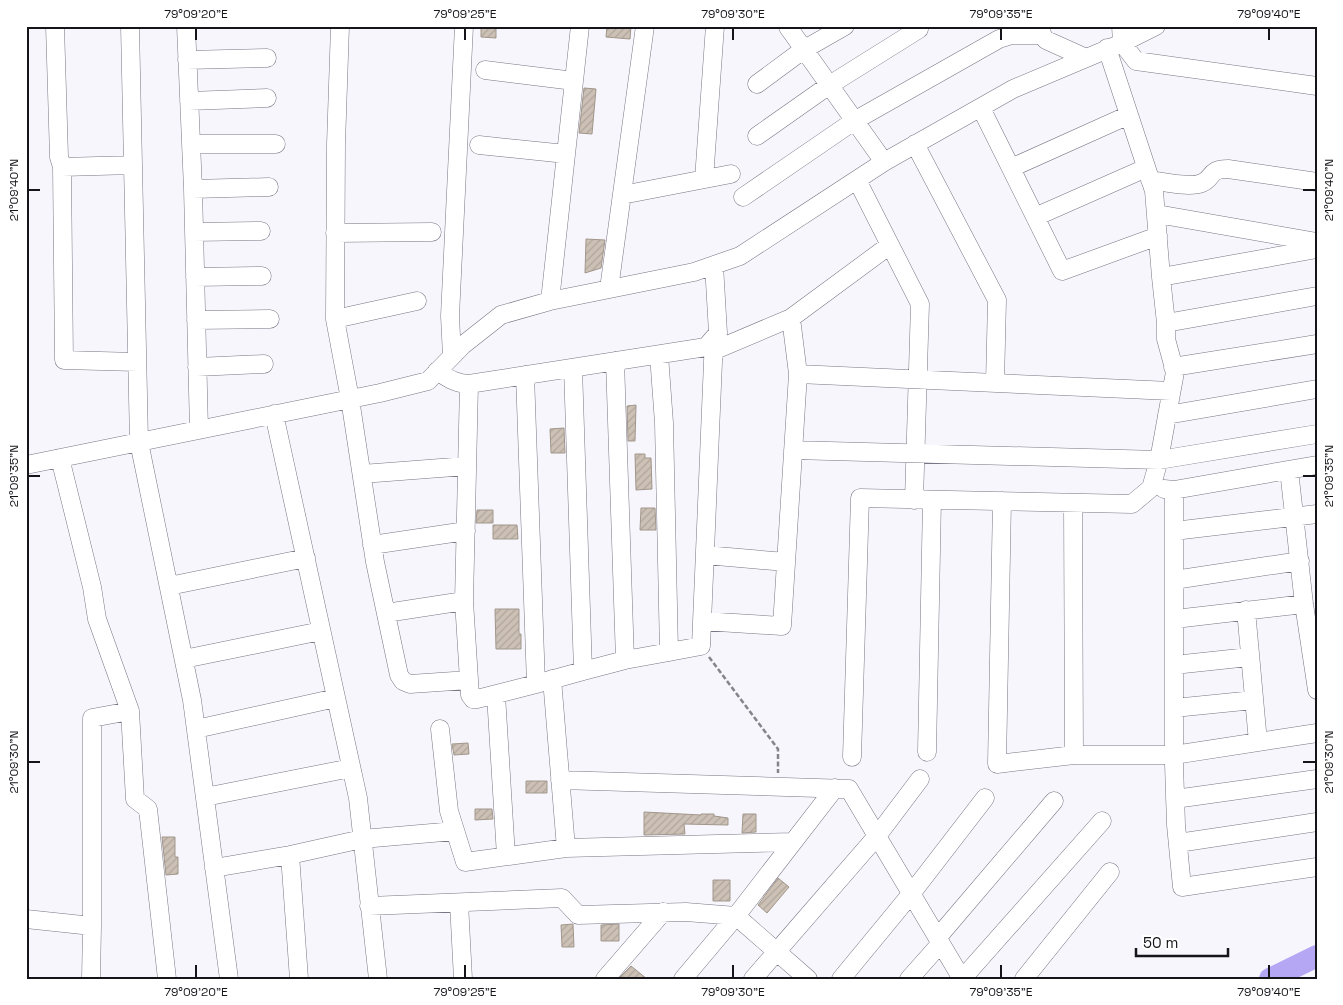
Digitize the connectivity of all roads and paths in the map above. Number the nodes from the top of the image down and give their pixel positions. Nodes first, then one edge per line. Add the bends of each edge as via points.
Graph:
1 (55, 26) edge
2 (130, 26) edge
3 (186, 26) edge
4 (340, 26) edge
5 (464, 26) edge
6 (580, 26) edge
7 (645, 26) edge
8 (715, 26) edge
9 (845, 26) edge
10 (1156, 26) edge
11 (788, 28) edge
12 (919, 29) dead end
13 (1042, 31) edge
14 (1117, 39) edge
15 (803, 50) junction
16 (267, 58) dead end
17 (1086, 58) junction
18 (187, 60) junction
19 (485, 70) dead end
20 (574, 81) junction
21 (757, 84) dead end
22 (828, 86) junction
23 (1317, 86) edge
24 (267, 98) dead end
25 (189, 101) junction
26 (981, 108) junction
27 (1129, 115) junction
28 (854, 121) junction
29 (757, 136) dead end
30 (191, 144) junction
31 (276, 144) dead end
32 (479, 144) dead end
33 (915, 144) junction
34 (566, 154) junction
35 (884, 162) junction
36 (133, 165) junction
37 (62, 167) junction
38 (1011, 168) junction
39 (731, 174) dead end
40 (1148, 174) junction
41 (704, 179) junction
42 (857, 180) junction
43 (1317, 182) edge
44 (268, 186) dead end
45 (193, 189) junction
46 (622, 194) junction
47 (743, 197) dead end
48 (1157, 214) junction
49 (1035, 217) junction
50 (261, 231) dead end
51 (194, 232) junction
52 (432, 232) dead end
53 (335, 233) junction
54 (1158, 236) junction
55 (1317, 242) edge
56 (890, 245) junction
57 (1317, 249) edge
58 (714, 265) junction
59 (262, 276) dead end
60 (195, 277) junction
61 (1161, 277) junction
62 (609, 289) junction
63 (1317, 296) edge
64 (417, 301) dead end
65 (550, 301) junction
66 (791, 318) junction
67 (270, 319) dead end
68 (335, 319) junction
69 (196, 320) junction
70 (1166, 323) junction
71 (714, 344) junction
72 (1317, 344) edge
73 (659, 355) junction
74 (452, 356) junction
75 (615, 361) junction
76 (137, 362) junction
77 (264, 364) dead end
78 (197, 367) junction
79 (1173, 367) junction
80 (573, 368) junction
81 (437, 371) junction
82 (798, 374) junction
83 (525, 375) junction
84 (917, 379) junction
85 (995, 383) junction
86 (469, 384) junction
87 (1317, 389) edge
88 (1171, 392) junction
89 (350, 399) junction
90 (274, 414) junction
91 (1167, 415) junction
92 (199, 430) junction
93 (1317, 434) edge
94 (139, 442) junction
95 (793, 450) junction
96 (914, 453) junction
97 (60, 458) junction
98 (1159, 460) junction
99 (26, 465) edge
100 (1317, 465) edge
101 (467, 466) junction
102 (1289, 470) junction
103 (362, 474) junction
104 (1151, 488) junction
105 (1174, 490) junction
106 (914, 500) junction
107 (932, 500) junction
108 (1002, 501) junction
109 (1073, 503) junction
110 (1317, 514) edge
111 (1295, 517) junction
112 (466, 531) junction
113 (1174, 531) junction
114 (372, 545) junction
115 (705, 555) junction
116 (306, 558) junction
117 (1300, 561) junction
118 (786, 562) junction
119 (1174, 580) junction
120 (169, 586) junction
121 (464, 601) junction
122 (1304, 604) junction
123 (1246, 610) junction
124 (386, 613) junction
125 (1175, 619) junction
126 (702, 621) junction
127 (321, 631) junction
128 (701, 646) junction
129 (669, 652) junction
130 (1249, 657) junction
131 (184, 659) junction
132 (625, 660) junction
133 (1174, 665) junction
134 (583, 671) junction
135 (469, 680) junction
136 (544, 681) junction
137 (1317, 690) edge
138 (496, 695) junction
139 (336, 698) junction
140 (1254, 700) junction
141 (1174, 708) junction
142 (130, 712) junction
143 (196, 729) junction
144 (440, 729) dead end
145 (1317, 733) edge
146 (1258, 742) junction
147 (927, 752) dead end
148 (1074, 755) junction
149 (1174, 755) junction
150 (852, 757) dead end
151 (351, 768) junction
152 (920, 779) dead end
153 (1317, 779) edge
154 (560, 780) junction
155 (778, 786) junction
156 (835, 788) junction
157 (205, 797) junction
158 (985, 798) dead end
159 (1175, 799) junction
160 (1054, 801) dead end
161 (1102, 821) dead end
162 (1317, 822) edge
163 (455, 831) junction
164 (877, 836) junction
165 (362, 839) junction
166 (793, 842) junction
167 (1178, 843) junction
168 (566, 848) junction
169 (290, 856) junction
170 (506, 856) junction
171 (1317, 867) edge
172 (214, 868) junction
173 (1110, 872) dead end
174 (911, 894) junction
175 (459, 903) junction
176 (370, 906) junction
177 (664, 912) junction
178 (736, 916) junction
179 (26, 919) edge
180 (92, 926) junction
181 (940, 940) junction
182 (776, 952) junction
183 (91, 979) edge
184 (167, 979) edge
185 (229, 979) edge
186 (300, 979) edge
187 (378, 979) edge
188 (463, 979) edge
189 (605, 979) edge
190 (683, 979) edge
191 (753, 979) edge
192 (808, 979) edge
193 (841, 979) edge
194 (909, 979) edge
195 (962, 979) edge
196 (1024, 979) edge

1 - 37 street via 59,157
2 - 36 street
3 - 18 street
4 - 53 street
5 - 74 street via 450,316
6 - 20 street
7 - 46 street
8 - 41 street
9 - 15 street
10 - 14 street
11 - 15 street
12 - 22 street
13 - 17 street via 1046,40
13 - 28 street via 999,39
14 - 17 street
14 - 23 street via 1136,61
14 - 27 street
15 - 21 street
15 - 22 street
16 - 18 street
17 - 26 street via 1013,89
18 - 25 street
19 - 20 street
20 - 34 street
22 - 28 street
22 - 29 street
24 - 25 street
25 - 30 street
26 - 33 street
26 - 38 street
27 - 38 street
27 - 40 street
28 - 35 street
28 - 47 street
30 - 31 street
30 - 45 street
32 - 34 street
33 - 35 street
33 - 85 street via 997,300
34 - 65 street
35 - 42 street
36 - 37 street
36 - 76 street
37 - 76 street via 64,360
38 - 49 street
39 - 41 street
40 - 43 street via 1194,185 1203,183 1218,169
40 - 48 street
40 - 49 street
41 - 46 street
42 - 56 street
42 - 58 street via 740,256
44 - 45 street
45 - 51 street
46 - 62 street
48 - 54 street
48 - 55 street
49 - 54 street via 1062,271
50 - 51 street
51 - 60 street
52 - 53 street
53 - 68 street
54 - 61 street
56 - 66 street
56 - 84 street via 920,304
57 - 61 street
58 - 62 street
58 - 71 street via 718,333
59 - 60 street
60 - 69 street
61 - 70 street
62 - 65 street
63 - 70 street
64 - 68 street
65 - 74 street via 501,315
66 - 71 street
66 - 82 street
67 - 69 street
68 - 89 street
69 - 78 street
70 - 79 street via 1166,339
71 - 73 street
71 - 115 street
72 - 79 street
73 - 75 street
73 - 129 street via 664,422
74 - 81 street
75 - 80 street
75 - 132 street
76 - 94 street
77 - 78 street
78 - 92 street
79 - 88 street
80 - 83 street
80 - 134 street
81 - 86 street via 453,381
81 - 89 street via 428,381
82 - 84 street
82 - 95 street
83 - 86 street
83 - 136 street
84 - 85 street
84 - 96 street
85 - 88 street
86 - 101 street
87 - 91 street
88 - 91 street
89 - 90 street
89 - 103 street
90 - 92 street
90 - 116 street
91 - 98 street
92 - 94 street
93 - 98 street
94 - 97 street
94 - 120 street
95 - 96 street
95 - 118 street
96 - 98 street
96 - 106 street
97 - 99 street
97 - 142 street via 97,619
98 - 104 street
100 - 102 street
101 - 103 street
101 - 112 street
102 - 105 street
102 - 111 street
103 - 114 street
104 - 105 street
104 - 109 street via 1132,504
105 - 113 street
106 - 107 street
106 - 150 street via 860,498
107 - 108 street
107 - 147 street
108 - 109 street
108 - 148 street via 997,764
109 - 148 street
110 - 111 street
111 - 113 street
111 - 117 street
112 - 114 street
112 - 121 street
113 - 119 street
114 - 124 street
115 - 118 street
115 - 126 street
116 - 120 street
116 - 127 street
117 - 119 street
117 - 122 street
118 - 126 street via 782,626
119 - 125 street
120 - 131 street
121 - 124 street
121 - 135 street
122 - 123 street
122 - 137 street
123 - 125 street
123 - 130 street
124 - 135 street via 403,681 410,684
125 - 133 street
126 - 128 street
127 - 131 street
127 - 139 street
128 - 129 street
128 - 155 path via 778,749
129 - 132 street
130 - 133 street
130 - 140 street
131 - 143 street
132 - 134 street
133 - 141 street
134 - 136 street
135 - 138 street via 473,699
136 - 138 street
136 - 154 street
138 - 170 street
139 - 143 street
139 - 151 street
140 - 141 street
140 - 146 street
141 - 149 street
142 - 180 street via 92,718
142 - 184 street via 135,799 148,809
143 - 157 street
144 - 163 street via 449,811
145 - 146 street
146 - 149 street
148 - 149 street
149 - 159 street
151 - 157 street
151 - 165 street
152 - 164 street
153 - 159 street
154 - 155 street
154 - 168 street
155 - 156 street
156 - 164 street via 849,789
156 - 166 street
157 - 172 street
158 - 174 street
159 - 167 street
160 - 181 street
161 - 195 street
162 - 167 street
163 - 165 street
163 - 170 street via 465,862
164 - 174 street
164 - 182 street
165 - 169 street
165 - 176 street
166 - 168 street
166 - 178 street
167 - 171 street via 1182,887
168 - 170 street
169 - 172 street
169 - 186 street
172 - 185 street
173 - 196 street
174 - 181 street
174 - 193 street
175 - 176 street
175 - 177 street via 562,898 578,915
175 - 188 street
176 - 187 street
177 - 178 street
177 - 189 street
178 - 182 street
178 - 190 street
179 - 180 street
180 - 183 street
181 - 194 street
181 - 195 street
182 - 191 street
182 - 192 street

